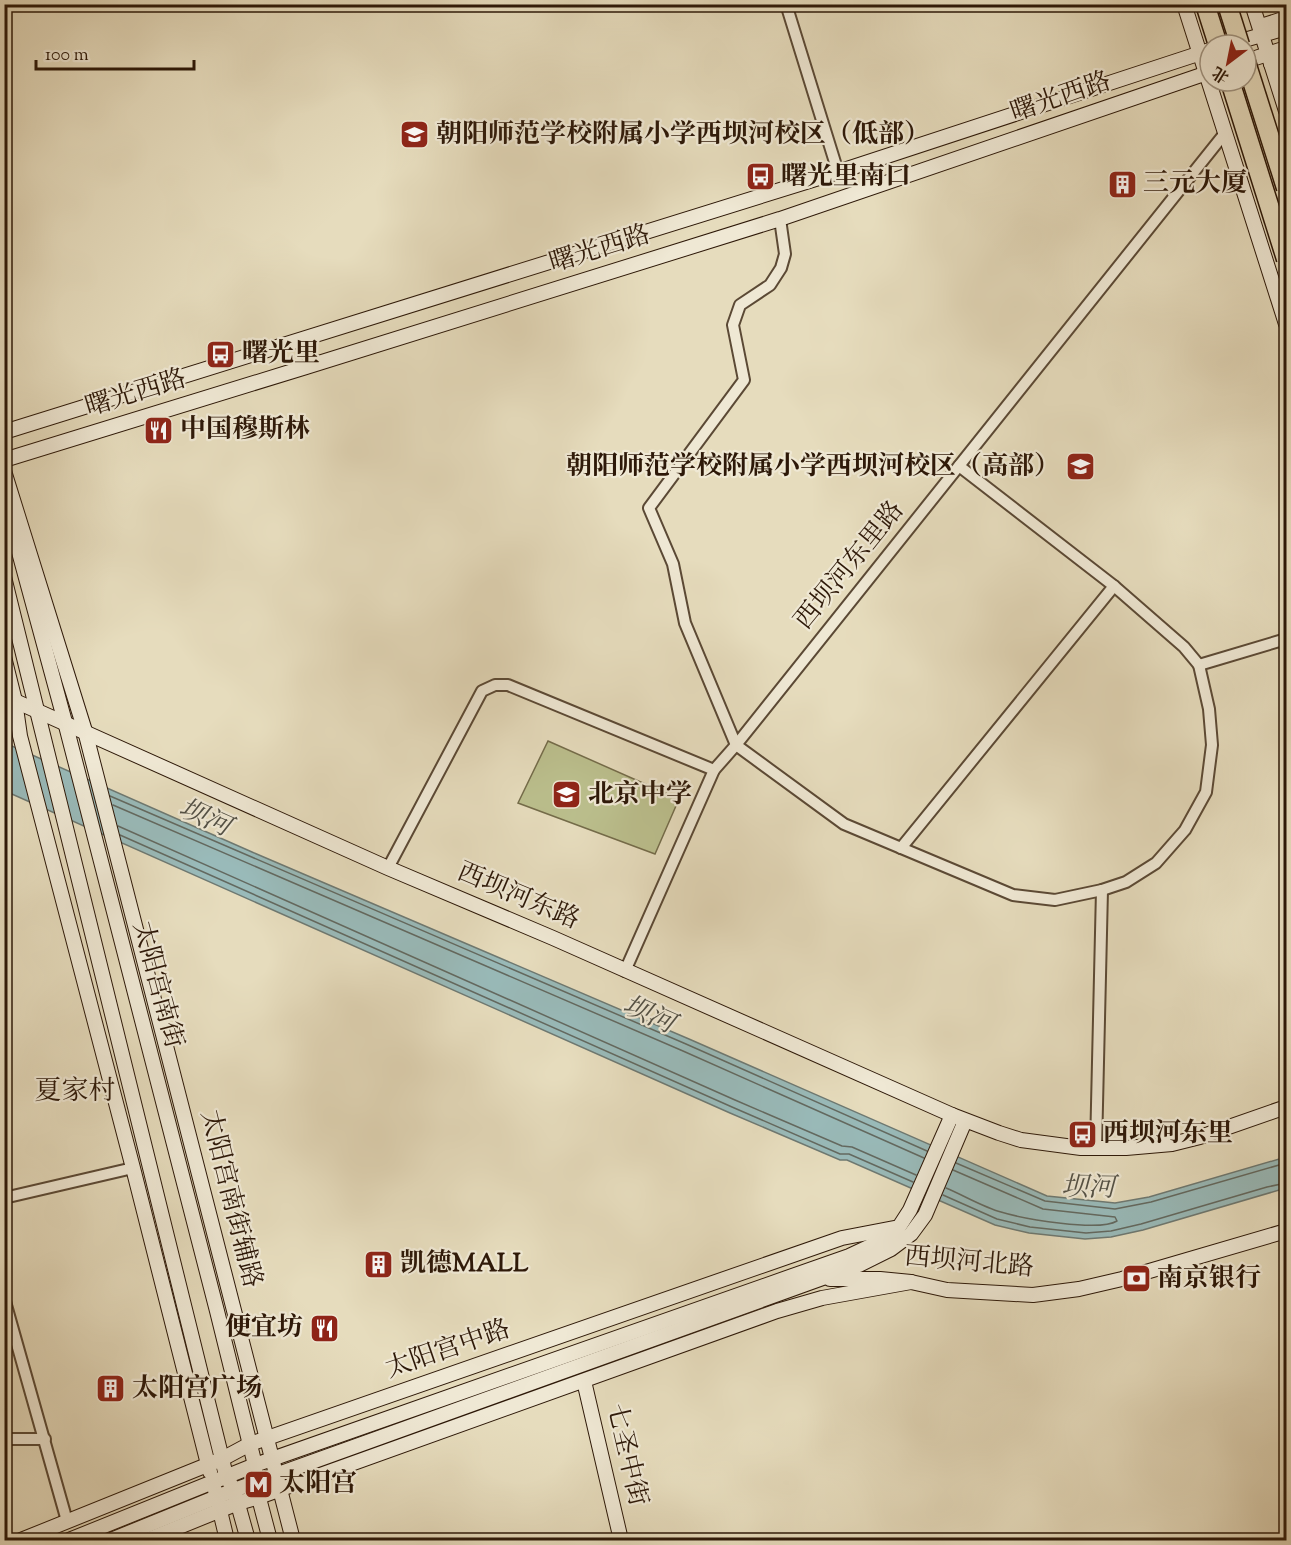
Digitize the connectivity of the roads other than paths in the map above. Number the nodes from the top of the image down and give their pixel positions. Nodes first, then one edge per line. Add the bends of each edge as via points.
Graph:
1 (786, 4) edge
2 (1184, 4) edge
3 (1205, 4) edge
4 (1227, 4) edge
5 (1252, 4) edge
6 (1287, 18) edge
7 (1287, 28) edge
8 (1261, 31) junction
9 (1214, 33) edge
10 (1236, 33) edge
11 (1256, 33) edge
12 (1198, 35) edge
13 (1287, 48) edge
14 (1198, 53) edge
15 (1270, 59) junction
16 (1287, 59) edge
17 (1258, 60) edge
18 (1198, 76) edge
19 (1214, 93) edge
20 (1234, 93) edge
21 (1256, 93) edge
22 (1287, 111) edge
23 (1225, 133) junction
24 (1287, 160) edge
25 (838, 172) junction
26 (1238, 173) junction
27 (1287, 188) edge
28 (780, 219) junction
29 (1287, 259) edge
30 (1287, 324) edge
31 (4, 432) edge
32 (4, 460) edge
33 (959, 466) junction
34 (4, 471) edge
35 (4, 500) edge
36 (4, 577) edge
37 (1114, 586) junction
38 (1287, 639) edge
39 (4, 657) edge
40 (1199, 665) junction
41 (15, 701) junction
42 (37, 709) junction
43 (65, 722) junction
44 (85, 731) junction
45 (736, 745) junction
46 (714, 770) junction
47 (901, 848) junction
48 (388, 868) junction
49 (1102, 891) junction
50 (625, 971) junction
51 (1287, 1107) edge
52 (956, 1124) junction
53 (1096, 1149) junction
54 (133, 1168) junction
55 (4, 1198) edge
56 (899, 1227) junction
57 (1287, 1231) edge
58 (819, 1279) junction
59 (911, 1282) junction
60 (4, 1298) edge
61 (595, 1324) junction
62 (557, 1359) junction
63 (618, 1368) junction
64 (442, 1377) junction
65 (547, 1377) junction
66 (584, 1381) junction
67 (449, 1397) junction
68 (267, 1438) junction
69 (4, 1439) edge
70 (45, 1439) junction
71 (250, 1444) junction
72 (272, 1459) junction
73 (222, 1460) junction
74 (208, 1465) junction
75 (255, 1465) junction
76 (277, 1475) junction
77 (226, 1476) junction
78 (212, 1482) junction
79 (255, 1483) junction
80 (280, 1490) junction
81 (236, 1497) junction
82 (259, 1497) junction
83 (218, 1504) junction
84 (67, 1521) junction
85 (21, 1540) edge
86 (69, 1540) edge
87 (111, 1540) edge
88 (147, 1540) edge
89 (227, 1540) edge
90 (248, 1540) edge
91 (270, 1540) edge
92 (293, 1540) edge
93 (621, 1540) edge

1 - 25 street
2 - 12 main road
3 - 9 highway
4 - 10 highway, bridge
5 - 8 main road
6 - 8 main road
7 - 8 main road
8 - 11 main road
8 - 15 main road
13 - 15 main road
14 - 25 main road, 曙光西路
15 - 16 main road
15 - 17 main road
15 - 22 main road
18 - 28 main road, 曙光西路
19 - 23 main road
20 - 29 highway, bridge
21 - 27 highway, bridge
23 - 26 main road
23 - 33 street, 西坝河东里路
24 - 26 main road
25 - 31 main road, 曙光西路
26 - 30 main road
28 - 32 main road, 曙光西路
28 - 45 street via 785,254 781,268 770,285 740,305 733,326 744,380 649,508 673,564 685,623
33 - 37 street
33 - 45 street, 西坝河东里路
34 - 44 main road
35 - 43 main road, 太阳宫南街
36 - 42 main road, 太阳宫南街
37 - 40 street
37 - 47 street
38 - 40 street
39 - 41 main road
40 - 49 street via 1209,708 1212,746 1206,792 1185,830 1156,863 1126,882
41 - 42 main road, 西坝河东路
41 - 54 main road via 23,746
42 - 43 main road, 西坝河东路
42 - 73 main road, 太阳宫南街
43 - 44 main road, 西坝河东路
43 - 71 main road, 太阳宫南街
44 - 48 main road, 西坝河东路
44 - 68 main road, 太阳宫南街辅路
45 - 46 street, 西坝河东里路
45 - 47 street via 844,824
46 - 48 street via 508,685 495,685 482,691
46 - 50 street, 西坝河东里路
47 - 49 street via 1013,895 1055,900
48 - 50 main road, 西坝河东路
49 - 53 street
50 - 52 main road, 西坝河东路
51 - 53 main road, 西坝河东路 via 1172,1144
52 - 53 main road, 西坝河东路 via 1021,1140
52 - 56 main road, 太阳宫中路
52 - 58 main road via 925,1215 911,1234 859,1265
54 - 55 street
54 - 74 main road
56 - 61 main road, 太阳宫中路 via 842,1238
56 - 62 main road, 太阳宫中路 via 849,1256
57 - 59 main road, 西坝河北路 via 1079,1289 1033,1295 947,1290
58 - 59 main road, 西坝河北路
58 - 65 main road
59 - 63 main road via 822,1298 777,1311
60 - 70 street
61 - 62 main road
61 - 64 main road, 太阳宫中路
62 - 67 main road, 太阳宫中路
63 - 65 main road
63 - 66 main road
64 - 67 main road
64 - 68 main road, 太阳宫中路
65 - 76 main road
66 - 80 main road
66 - 93 main road, 七圣中街
67 - 72 main road, 太阳宫中路
68 - 71 main road, 太阳宫中路
68 - 72 main road, 太阳宫南街辅路
69 - 70 street
70 - 84 street
71 - 73 main road, 太阳宫中路
71 - 75 main road, 太阳宫南街
72 - 75 main road, 太阳宫中路
72 - 76 main road, 太阳宫南街辅路
73 - 74 main road, 太阳宫中路
73 - 77 main road, 太阳宫南街
74 - 78 main road
74 - 84 main road, 太阳宫中路
75 - 77 main road, 太阳宫中路
75 - 79 main road, 太阳宫南街
76 - 79 main road
76 - 80 main road, 太阳宫南街辅路
77 - 78 main road, 太阳宫中路
77 - 81 main road, 太阳宫南街
78 - 83 main road
78 - 86 main road, 太阳宫中路
79 - 81 main road
79 - 82 main road, 太阳宫南街
80 - 82 main road
80 - 92 main road, 太阳宫南街辅路
81 - 82 main road
81 - 83 main road
81 - 90 main road, 太阳宫南街
82 - 91 main road
83 - 87 main road
83 - 88 main road
83 - 89 main road
84 - 85 main road, 太阳宫中路

